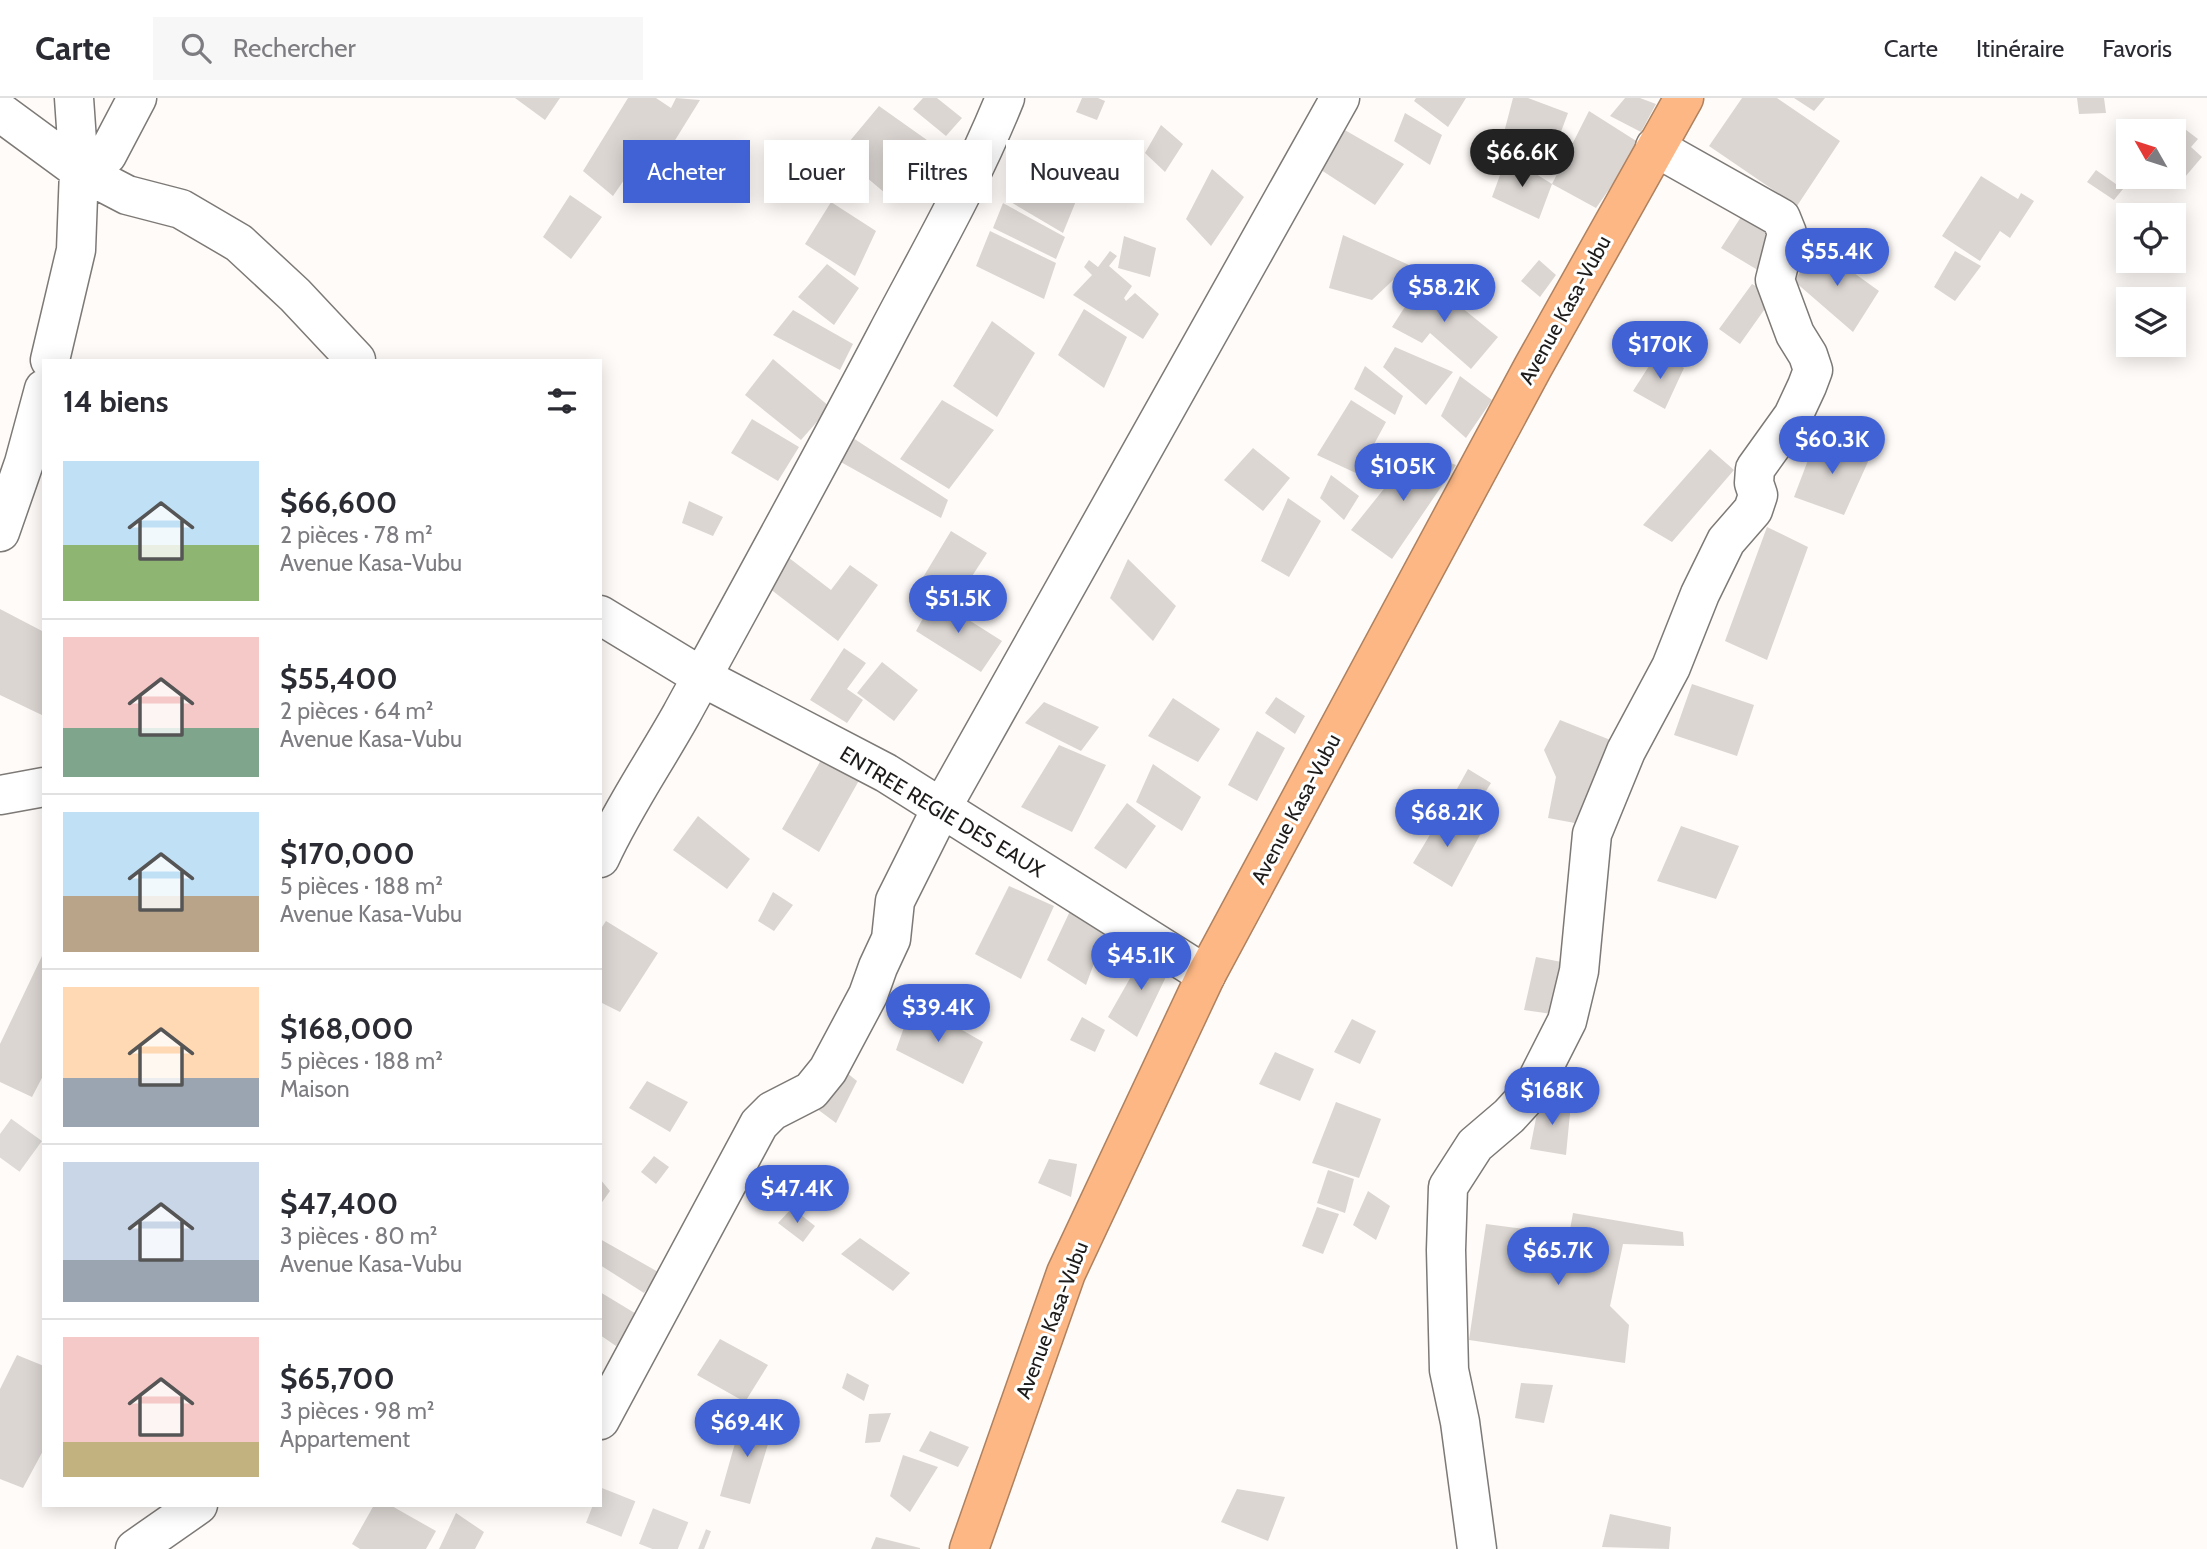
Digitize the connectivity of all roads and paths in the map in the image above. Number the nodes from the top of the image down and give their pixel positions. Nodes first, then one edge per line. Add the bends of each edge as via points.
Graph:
1 (74, 98) edge
2 (137, 98) edge
3 (1005, 98) edge
4 (1340, 98) edge
5 (1684, 98) edge
6 (0, 112) edge
7 (1655, 147) junction
8 (79, 170) junction
9 (50, 359) edge
10 (355, 359) edge
11 (42, 396) edge
12 (0, 532) edge
13 (602, 616) edge
14 (702, 677) junction
15 (42, 787) edge
16 (0, 794) edge
17 (941, 809) junction
18 (602, 854) edge
19 (1206, 975) junction
20 (602, 1416) edge
21 (195, 1507) edge
22 (135, 1549) edge
23 (969, 1549) edge
24 (1477, 1549) edge

1 - 8 street
2 - 8 street via 107,155
3 - 14 street via 945,226
4 - 17 street
5 - 7 highway, Avenue Kasa-Vubu
6 - 8 street
7 - 19 highway, Avenue Kasa-Vubu
7 - 24 street via 1781,218 1787,233 1775,280 1813,370 1793,416 1755,469 1758,495 1753,510 1726,541 1671,667 1626,751 1592,834 1579,971 1567,1021 1531,1092 1475,1144 1448,1187 1449,1370
8 - 9 street via 76,250
8 - 10 street via 127,195 181,209 239,243
11 - 12 street
13 - 14 street, ENTREE REGIE DES EAUX
14 - 17 street, ENTREE REGIE DES EAUX via 886,773
14 - 18 street
15 - 16 street
17 - 19 street, ENTREE REGIE DES EAUX
17 - 20 street via 895,901 891,939 868,995 828,1070 811,1091 772,1111 759,1124
19 - 23 highway, Avenue Kasa-Vubu via 1066,1273
21 - 22 street

